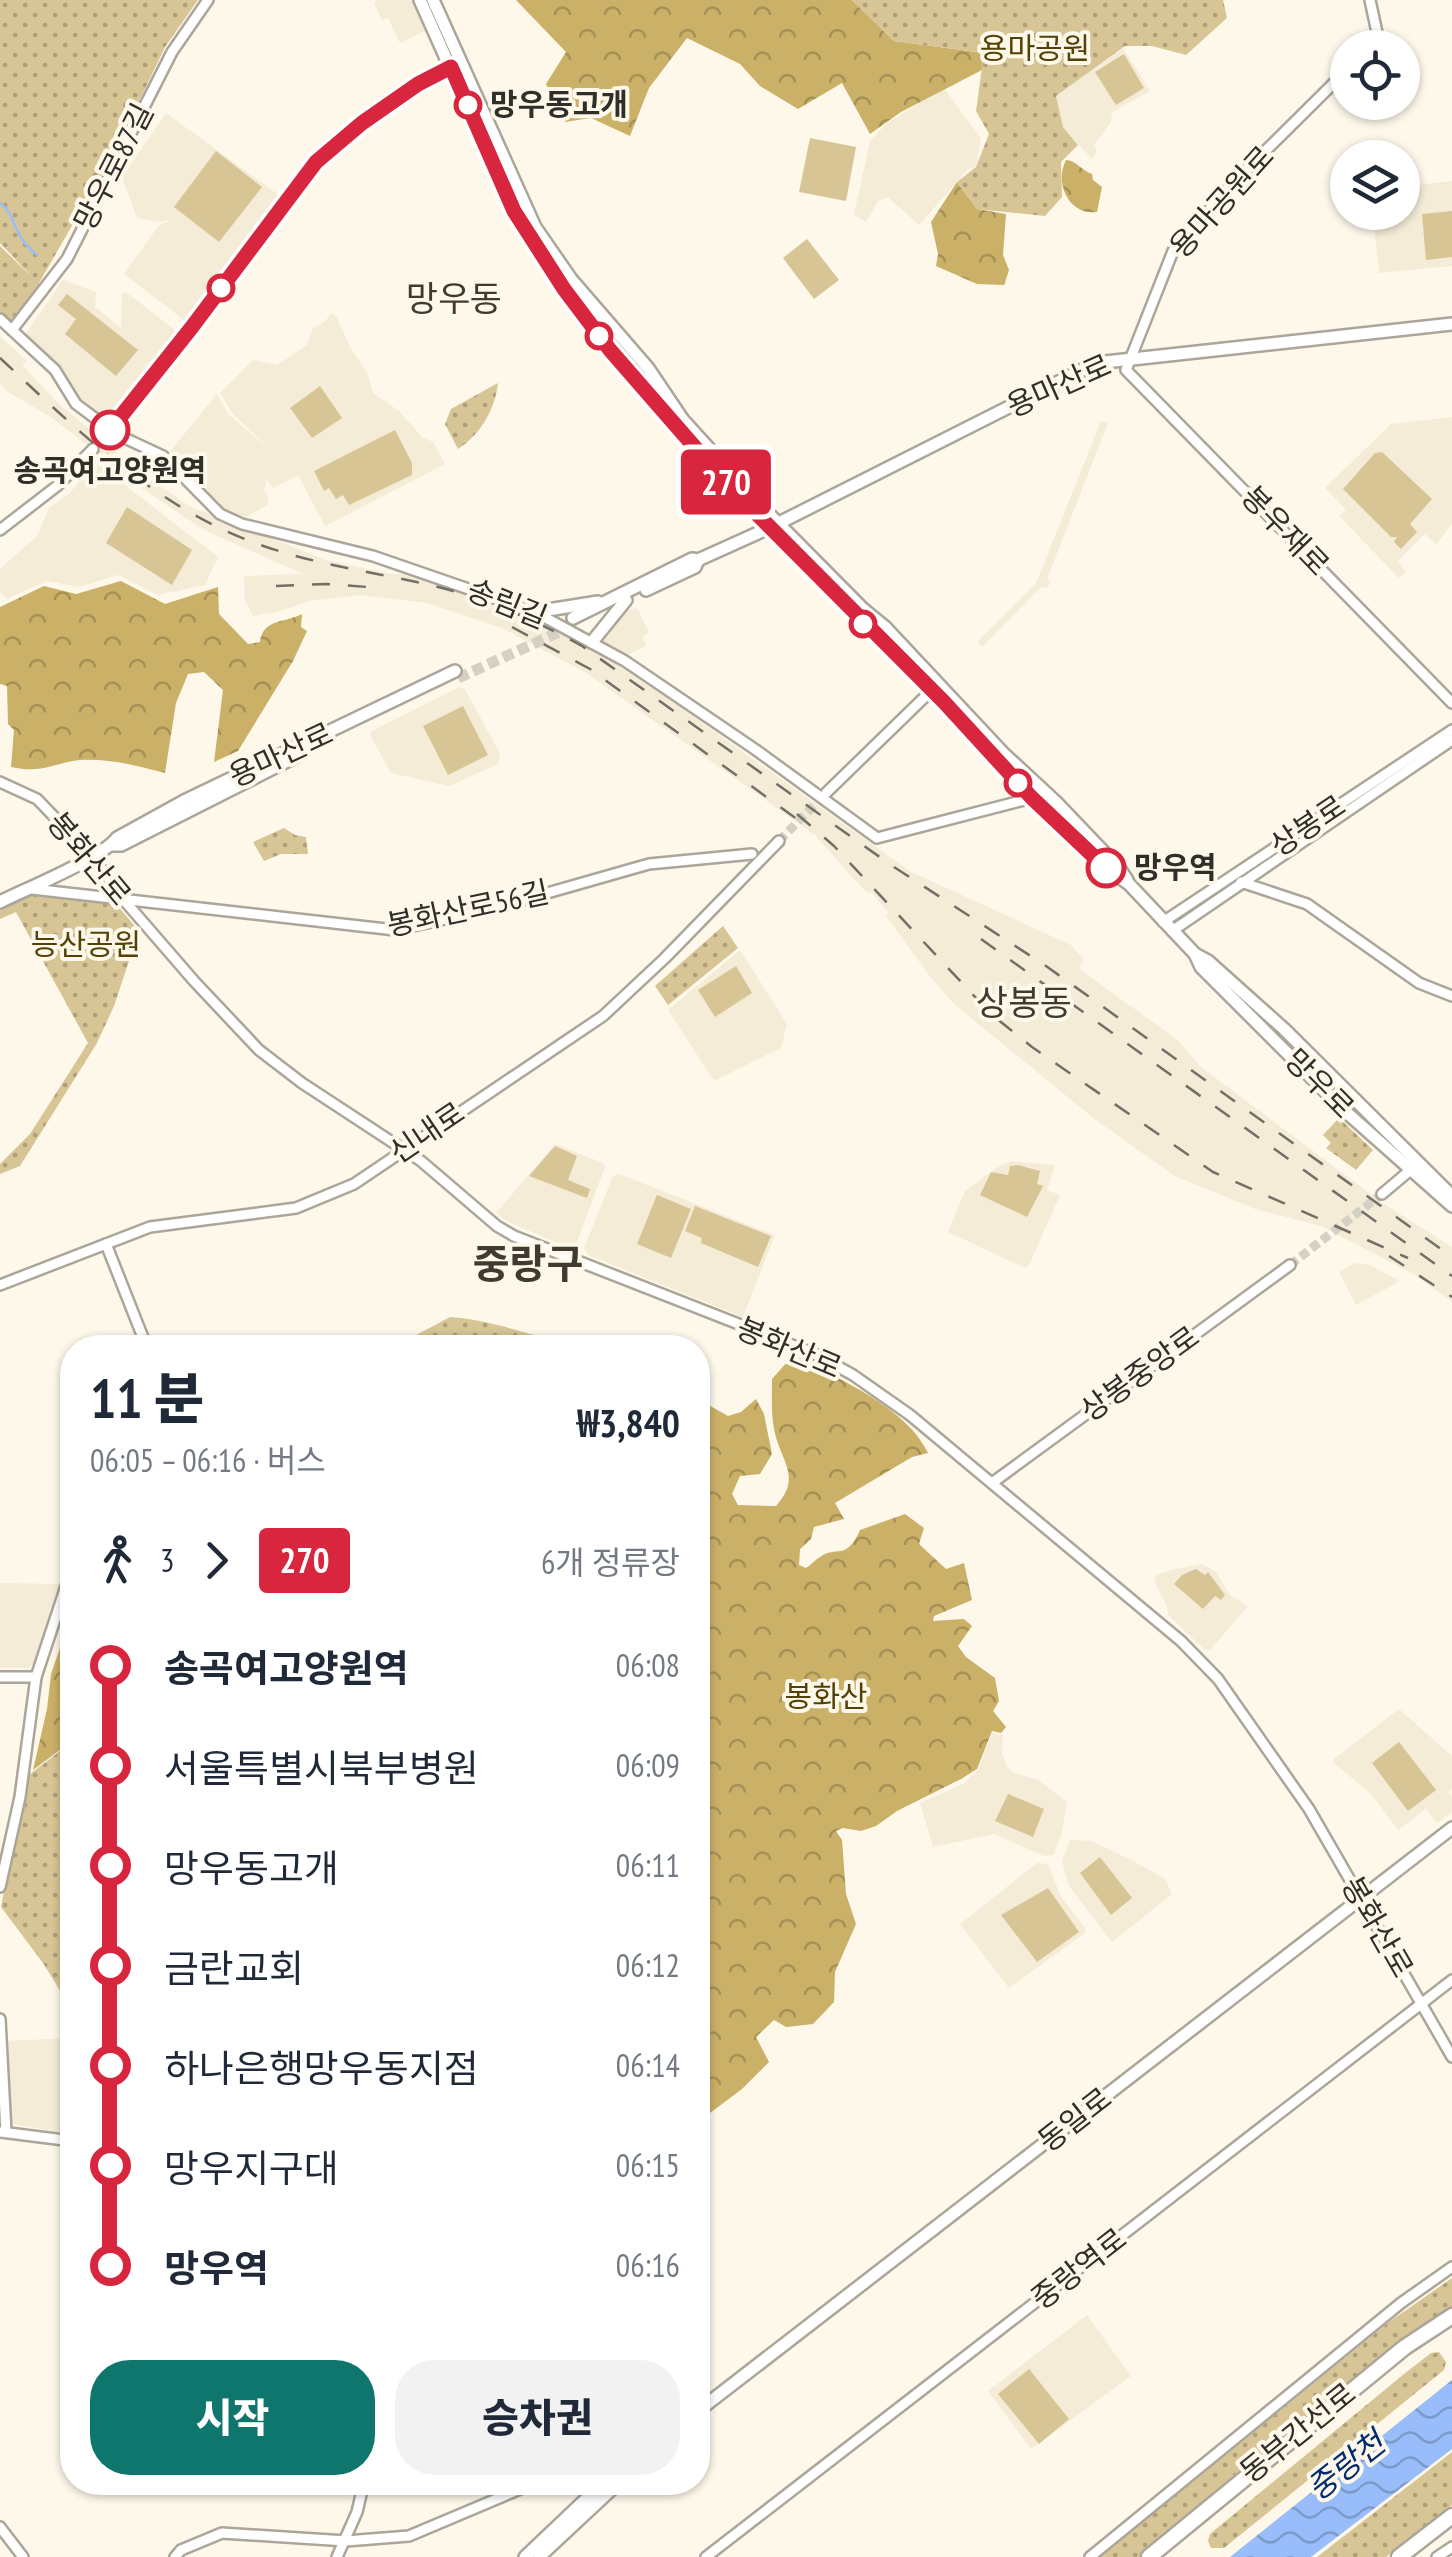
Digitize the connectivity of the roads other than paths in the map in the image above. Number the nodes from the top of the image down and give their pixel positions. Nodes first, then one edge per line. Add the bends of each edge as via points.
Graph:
1 (208, 0) edge
2 (420, 0) edge
3 (433, 0) edge
4 (1370, 0) edge
5 (1376, 30) edge
6 (456, 64) junction
7 (1330, 87) edge
8 (519, 208) junction
9 (0, 320) edge
10 (1452, 324) edge
11 (12, 330) junction
12 (1129, 357) junction
13 (682, 414) junction
14 (667, 418) junction
15 (104, 433) junction
16 (91, 449) dead end
17 (775, 525) junction
18 (0, 530) edge
19 (622, 599) junction
20 (535, 612) junction
21 (575, 621) tunnel mouth
22 (592, 642) junction
23 (456, 674) tunnel mouth
24 (934, 688) junction
25 (1452, 703) edge
26 (1452, 730) edge
27 (1452, 740) edge
28 (0, 782) edge
29 (826, 793) tunnel mouth
30 (1032, 798) junction
31 (780, 841) tunnel mouth
32 (752, 854) dead end
33 (92, 856) junction
34 (1230, 879) junction
35 (1242, 882) junction
36 (1129, 884) junction
37 (27, 888) junction
38 (122, 899) junction
39 (0, 902) edge
40 (1167, 926) junction
41 (1195, 954) junction
42 (1452, 996) edge
43 (403, 1148) junction
44 (1414, 1167) junction
45 (1382, 1194) tunnel mouth
46 (1452, 1196) edge
47 (1452, 1206) edge
48 (106, 1244) junction
49 (1290, 1265) tunnel mouth
50 (0, 1285) edge
51 (142, 1335) edge
52 (992, 1483) junction
53 (60, 1604) edge
54 (0, 1677) edge
55 (36, 1677) junction
56 (1452, 1828) edge
57 (0, 1886) edge
58 (1361, 1899) junction
59 (1452, 1980) edge
60 (1422, 2004) junction
61 (0, 2019) edge
62 (1452, 2057) edge
63 (3, 2132) edge
64 (60, 2140) edge
65 (1452, 2267) edge
66 (1452, 2316) edge
67 (710, 2402) edge
68 (360, 2495) edge
69 (507, 2495) edge
70 (599, 2495) edge
71 (596, 2497) junction
72 (1452, 2516) edge
73 (0, 2528) edge
74 (346, 2541) junction
75 (1452, 2547) edge
76 (178, 2553) edge
77 (22, 2557) edge
78 (191, 2557) edge
79 (337, 2557) edge
80 (525, 2557) edge
81 (540, 2557) edge
82 (706, 2557) edge
83 (1090, 2557) edge
84 (1149, 2557) edge
85 (1399, 2557) edge
86 (1437, 2557) edge

1 - 11 street, 망우로87길 via 172,52 73,247
2 - 6 main road, 망우로
3 - 6 main road, 망우로
4 - 5 street
6 - 8 main road, 망우로
6 - 15 street via 362,123 316,162
7 - 12 street, 용마공원로 via 1173,250
8 - 13 main road, 망우로
8 - 14 main road, 망우로 via 561,282
9 - 11 street, 송림길
10 - 12 main road, 용마산로
11 - 15 street, 송림길 via 56,370
12 - 17 main road, 용마산로 via 1092,365
12 - 25 street, 봉우재로 via 1126,370
13 - 14 main road
13 - 17 main road, 망우로
14 - 17 main road, 망우로
15 - 20 street, 송림길 via 163,456 220,514 242,524 373,556
16 - 18 street via 57,486
17 - 19 main road, 용마산로 via 681,564
17 - 24 main road, 망우로 via 867,628
17 - 24 main road, 망우로 via 886,627
19 - 20 main road
19 - 21 main road, 용마산로
19 - 22 main road
20 - 22 street, 송림길
22 - 30 street, 송림길 via 877,838
23 - 33 main road, 용마산로
24 - 29 street
24 - 30 main road, 망우로
24 - 36 main road, 망우로 via 1045,790
26 - 34 street, 상봉로
27 - 35 street, 상봉로
28 - 33 street, 봉화산로 via 36,798
30 - 36 main road, 망우로
31 - 43 street, 신내로 via 603,1016
32 - 38 street, 봉화산로56길 via 659,862 395,930
33 - 37 main road, 용마산로
33 - 38 street, 봉화산로
34 - 35 street
34 - 40 street, 상봉로
35 - 40 street, 상봉로
35 - 42 street via 1307,904 1419,983
36 - 40 main road, 망우로
37 - 38 street, 봉화산로56길
37 - 39 main road, 용마산로
38 - 43 street, 봉화산로 via 259,1050
40 - 41 main road, 망우로
41 - 44 main road, 망우로 via 1320,1064
41 - 44 main road, 망우로 via 1346,1112
43 - 48 street, 신내로 via 354,1184 296,1208 150,1227
43 - 52 street, 봉화산로 via 514,1236 815,1354 853,1375
44 - 45 street
44 - 46 main road, 망우로
44 - 47 main road, 망우로
48 - 50 street, 신내로
48 - 51 street
49 - 52 street, 상봉중앙로
52 - 58 street, 봉화산로 via 1214,1673 1309,1809
53 - 55 street
54 - 55 street
55 - 57 street
56 - 58 main road, 동일로
58 - 60 street, 봉화산로
58 - 67 main road, 동일로
59 - 60 street, 중랑역로
60 - 62 street, 봉화산로
60 - 82 street, 중랑역로
61 - 63 street
63 - 64 street
65 - 83 street
66 - 84 highway, 동부간선로
68 - 74 street
69 - 74 street via 409,2536
70 - 71 main road
71 - 80 main road
71 - 81 main road
72 - 85 highway
73 - 77 street
74 - 76 street via 222,2533
74 - 79 street
75 - 86 street
76 - 78 street

